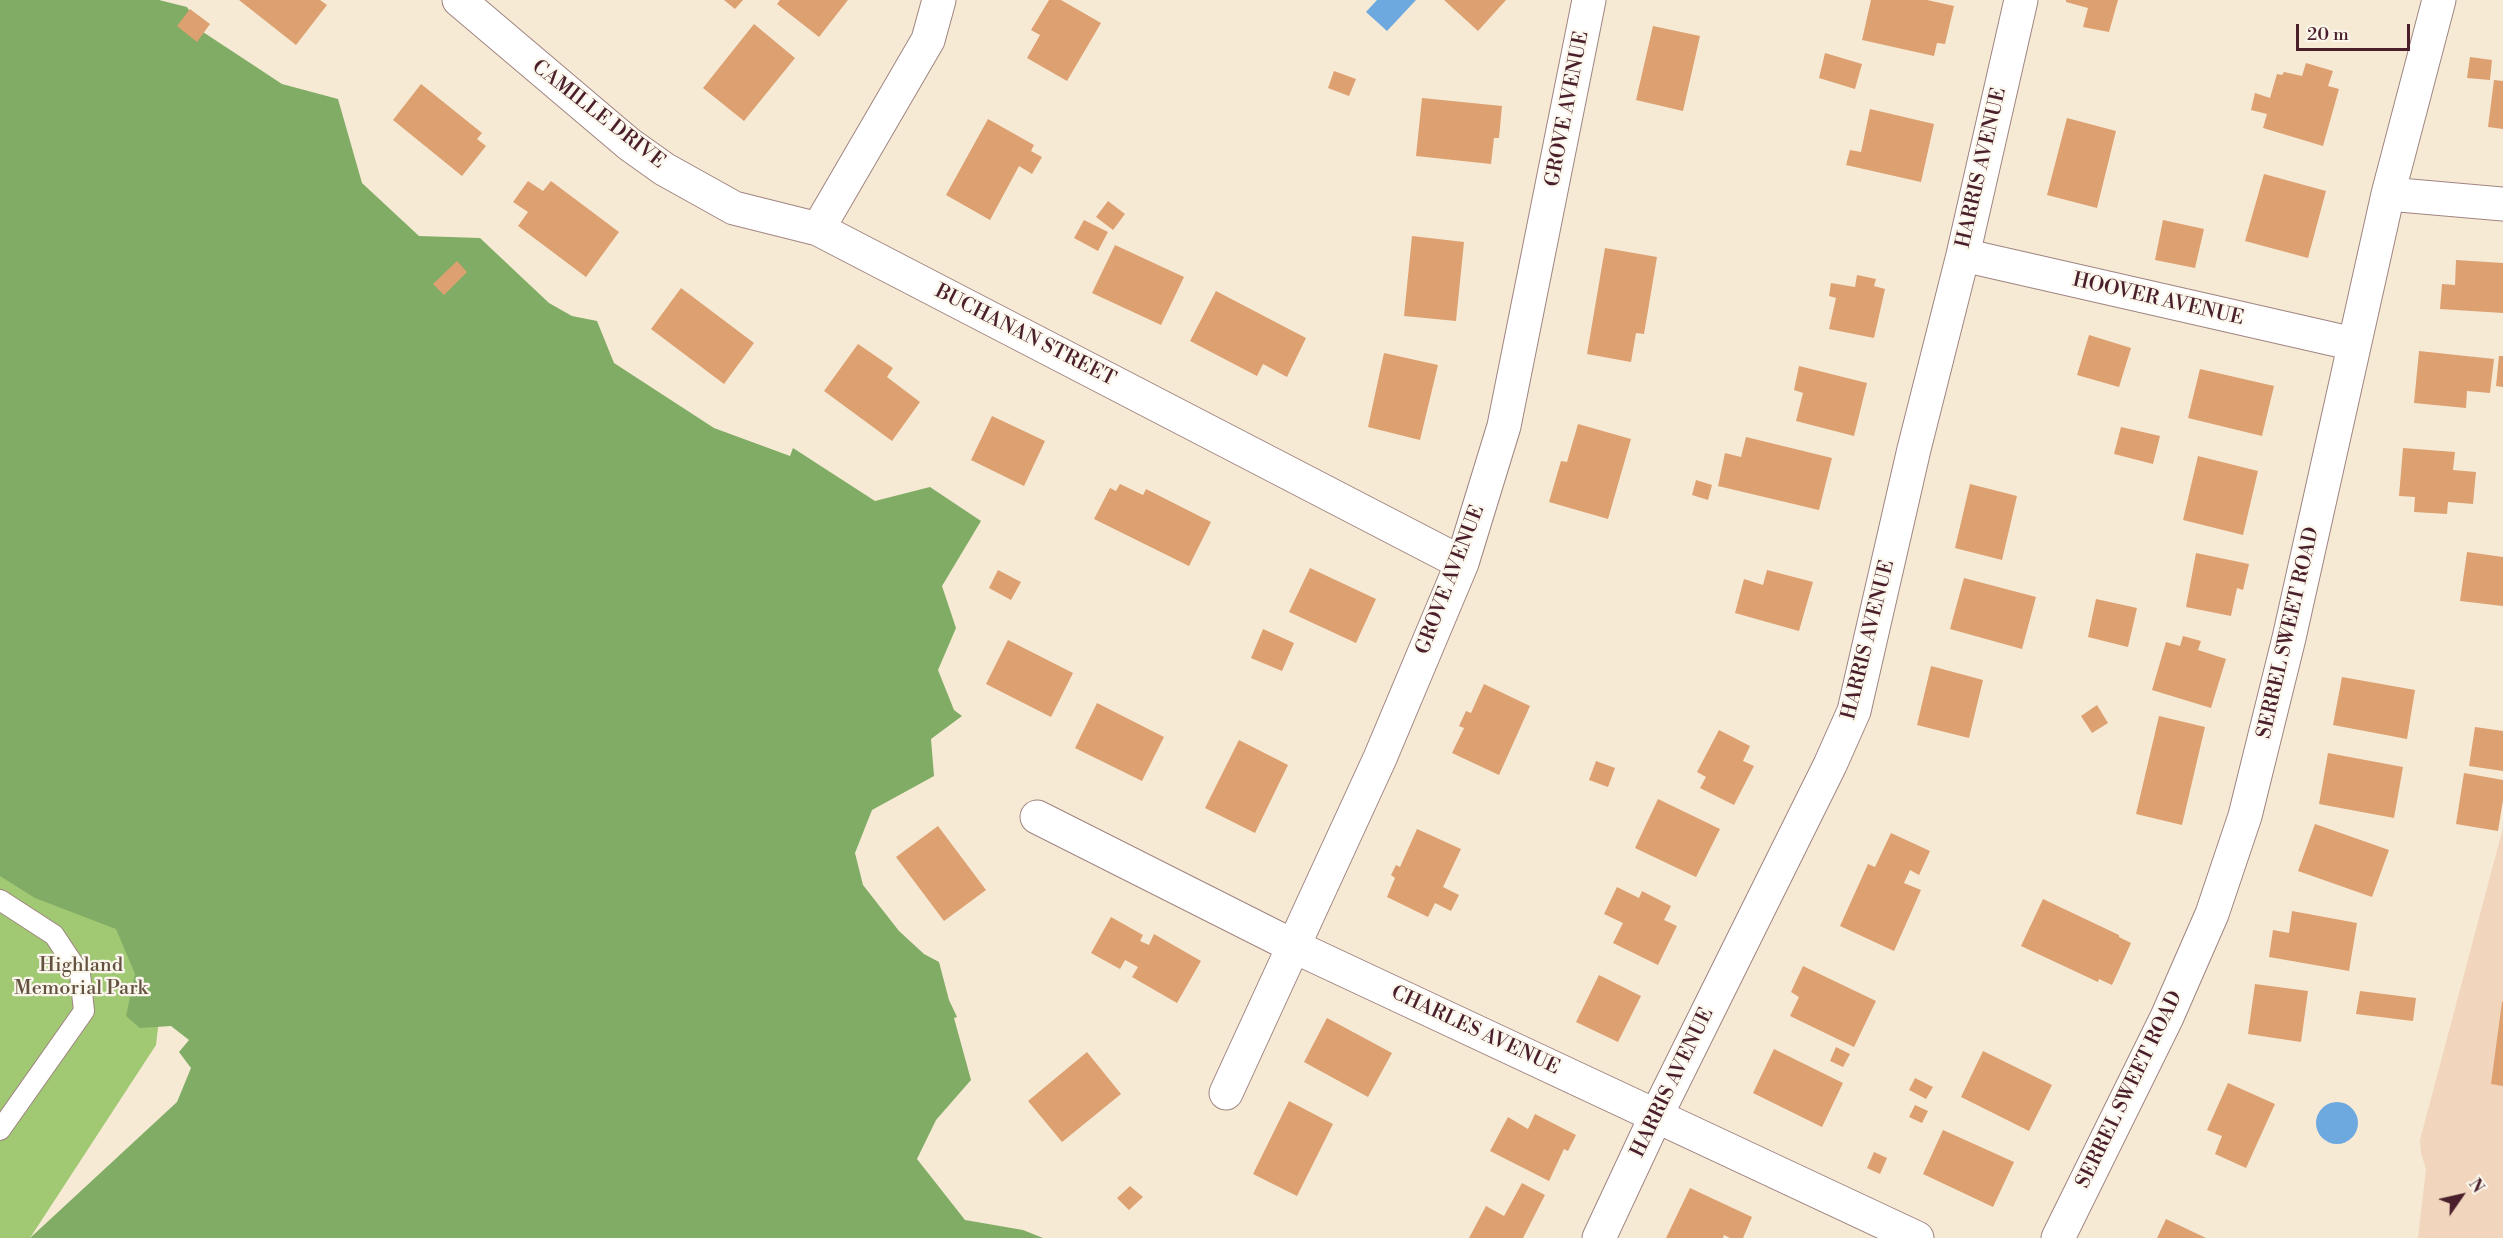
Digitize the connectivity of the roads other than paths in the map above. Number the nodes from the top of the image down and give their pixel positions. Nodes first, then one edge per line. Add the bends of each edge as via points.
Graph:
1 (459, 0) edge
2 (939, 0) edge
3 (1589, 0) edge
4 (2021, 0) edge
5 (2439, 0) edge
6 (2388, 194) junction
7 (2503, 204) edge
8 (818, 229) junction
9 (1963, 255) junction
10 (2354, 344) junction
11 (1462, 563) junction
12 (1037, 817) dead end
13 (0, 900) edge
14 (1293, 946) junction
15 (1226, 1093) dead end
16 (1656, 1116) junction
17 (0, 1130) edge
18 (1599, 1238) edge
19 (1917, 1238) edge
20 (2058, 1238) edge

1 - 8 street, CAMILLE DRIVE via 664,169 734,208
2 - 8 street via 928,40
3 - 11 street, GROVE AVENUE via 1504,426
4 - 9 street, HARRIS AVENUE
5 - 6 street, SERREL SWEET ROAD
6 - 7 street
6 - 10 street, SERREL SWEET ROAD
8 - 11 street, BUCHANAN STREET
9 - 10 street, HOOVER AVENUE
9 - 16 street, HARRIS AVENUE via 1854,711
10 - 20 street, SERREL SWEET ROAD via 2245,816 2212,914 2167,1017
11 - 14 street, GROVE AVENUE via 1380,758
12 - 14 street, CHARLES AVENUE
13 - 17 lane via 54,935 80,974 84,1011
14 - 15 street, GROVE AVENUE
14 - 16 street, CHARLES AVENUE
16 - 18 street, HARRIS AVENUE
16 - 19 street, CHARLES AVENUE

